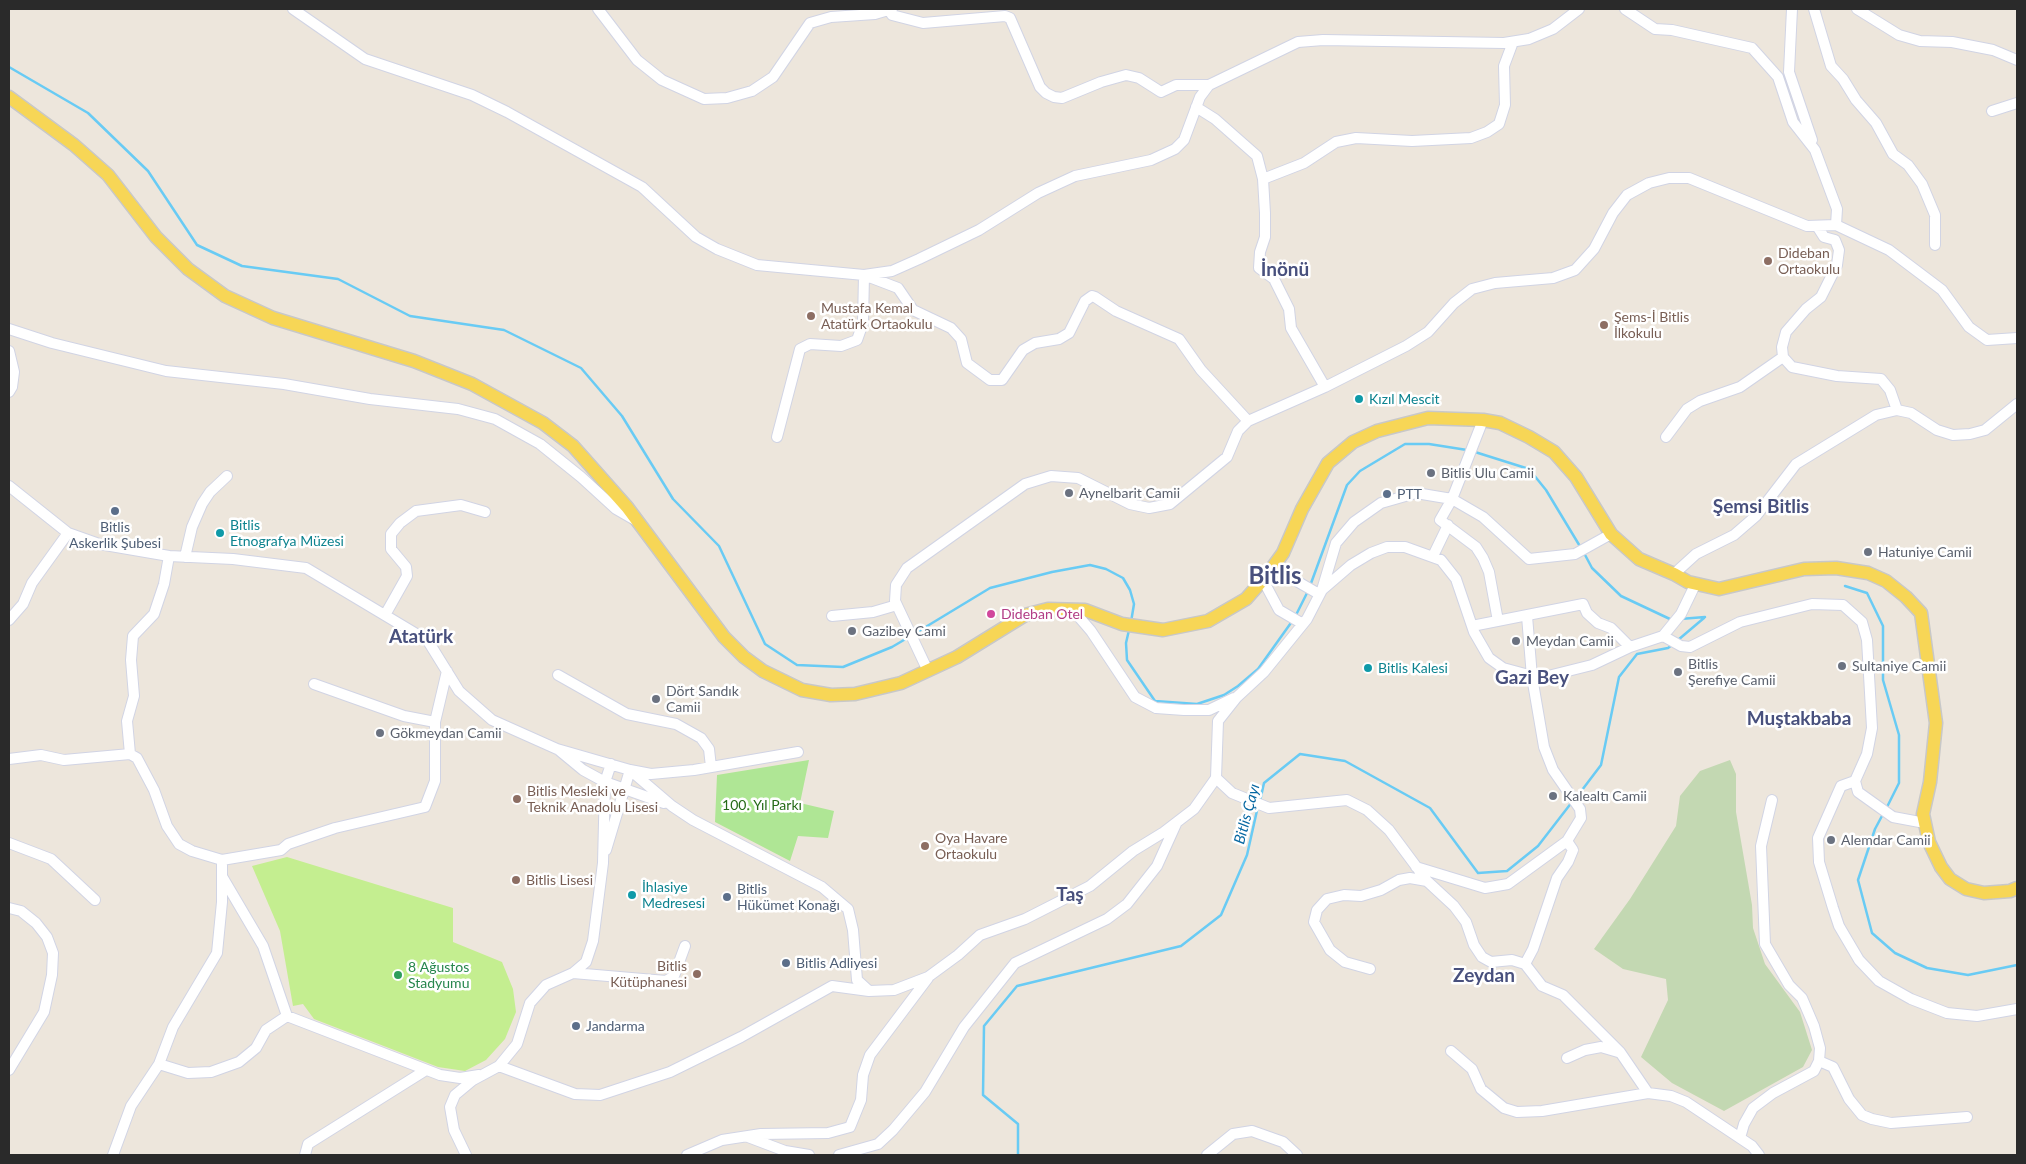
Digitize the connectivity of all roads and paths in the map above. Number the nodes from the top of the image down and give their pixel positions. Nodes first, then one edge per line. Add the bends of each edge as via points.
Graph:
1 (292, 9) edge
2 (598, 9) edge
3 (890, 9) edge
4 (1579, 9) edge
5 (1625, 9) edge
6 (1792, 9) edge
7 (1814, 9) edge
8 (1857, 9) edge
9 (1513, 42) junction
10 (2017, 60) edge
11 (1209, 85) junction
12 (9, 97) edge
13 (2017, 103) edge
14 (1196, 106) junction
15 (1992, 111) dead end
16 (1815, 150) junction
17 (1263, 179) junction
18 (1836, 225) junction
19 (1817, 226) junction
20 (1935, 245) dead end
21 (864, 275) junction
22 (9, 329) edge
23 (2017, 338) edge
24 (9, 351) edge
25 (1783, 357) junction
26 (1325, 387) junction
27 (9, 392) edge
28 (2017, 404) edge
29 (1897, 410) junction
30 (1483, 420) junction
31 (1248, 421) junction
32 (777, 437) dead end
33 (1666, 437) dead end
34 (227, 476) dead end
35 (9, 486) edge
36 (1452, 499) junction
37 (485, 512) dead end
38 (640, 522) junction
39 (1448, 525) junction
40 (68, 533) junction
41 (1611, 534) junction
42 (169, 556) junction
43 (1433, 556) junction
44 (185, 557) junction
45 (1272, 567) junction
46 (1674, 574) junction
47 (1263, 580) junction
48 (1695, 585) junction
49 (1319, 592) junction
50 (897, 605) junction
51 (1074, 610) junction
52 (385, 615) junction
53 (832, 616) dead end
54 (1527, 616) junction
55 (9, 620) edge
56 (1498, 621) junction
57 (1301, 623) junction
58 (1472, 626) junction
59 (1666, 637) junction
60 (1630, 647) junction
61 (447, 671) junction
62 (928, 671) junction
63 (558, 675) dead end
64 (1532, 677) junction
65 (314, 684) dead end
66 (1237, 696) junction
67 (435, 722) junction
68 (557, 749) junction
69 (798, 752) dead end
70 (130, 754) junction
71 (9, 759) edge
72 (611, 764) junction
73 (711, 767) junction
74 (630, 770) junction
75 (1216, 778) junction
76 (1855, 781) junction
77 (605, 782) junction
78 (625, 789) junction
79 (1772, 800) dead end
80 (672, 806) junction
81 (1925, 823) junction
82 (1177, 824) junction
83 (1567, 841) junction
84 (9, 843) edge
85 (222, 860) junction
86 (602, 863) junction
87 (1416, 867) junction
88 (222, 877) junction
89 (1427, 881) junction
90 (2015, 892) edge
91 (95, 900) dead end
92 (9, 908) edge
93 (686, 946) dead end
94 (1525, 964) junction
95 (1370, 969) dead end
96 (573, 973) junction
97 (928, 977) junction
98 (869, 991) junction
99 (2017, 1009) edge
100 (288, 1016) junction
101 (1451, 1051) dead end
102 (1620, 1052) junction
103 (1567, 1058) dead end
104 (1819, 1061) junction
105 (159, 1064) junction
106 (499, 1066) junction
107 (9, 1070) edge
108 (426, 1070) junction
109 (484, 1074) junction
110 (1648, 1093) junction
111 (1967, 1117) dead end
112 (746, 1136) junction
113 (1740, 1138) junction
114 (796, 1154) edge
115 (113, 1155) edge
116 (305, 1155) edge
117 (466, 1155) edge
118 (687, 1155) edge
119 (809, 1155) edge
120 (839, 1155) edge
121 (1207, 1155) edge
122 (1297, 1155) edge
123 (1759, 1155) edge

1 - 21 street via 365,59 472,96 507,112 642,187 696,237 717,249 758,265
2 - 3 street via 637,60 662,80 704,99 726,98 752,91 773,77 810,23
3 - 11 street via 892,15 923,23 1010,18 1040,86 1046,94 1054,97 1062,98 1126,76 1139,78 1161,92 1176,85
4 - 9 street via 1553,29
5 - 16 street via 1655,29 1752,48 1778,77 1793,122
6 - 16 street via 1788,72
7 - 20 street via 1831,66 1876,123 1893,154 1908,165 1922,184 1935,215
8 - 10 street via 1899,35 1920,41 1976,47
9 - 11 street via 1298,42
9 - 17 street via 1504,66 1505,106 1499,124 1487,132 1471,138 1412,141 1356,138 1336,142 1304,163
11 - 14 street
12 - 38 main road via 74,145 108,175 156,237 188,268 225,296 273,318 414,362 472,384 520,408 574,446
13 - 15 street
14 - 17 street via 1257,156
14 - 21 street via 1184,140 1175,149 1151,160 1075,176 1038,193 979,230 919,259 892,271
16 - 18 street via 1837,209
17 - 26 street via 1265,237 1259,268 1274,280 1289,309 1291,328
18 - 19 street
18 - 23 street via 1889,250 1942,290 1969,327 1987,340
19 - 25 street via 1824,237 1835,240 1837,265 1821,297 1786,332
19 - 26 street via 1807,226 1689,178 1649,183 1627,195 1613,213 1594,249 1574,270 1553,278 1494,283 1472,290 1454,303 1428,332
21 - 31 street via 898,288 913,310 950,328 961,339 967,363 990,380 1002,380 1029,346 1059,339 1069,333 1085,301 1095,297 1116,312 1179,339
21 - 32 street via 863,323 857,340 841,346 810,344 800,349
22 - 38 street via 52,344 166,370 458,409 495,419 540,444 616,509
24 - 27 street via 14,372
25 - 29 street via 1792,367 1837,376 1881,379 1890,390
25 - 33 street via 1740,387 1687,409
26 - 31 street
28 - 29 street via 1985,430 1962,435 1938,430 1911,413
29 - 46 street via 1876,415 1796,464 1756,516 1734,535 1696,554
30 - 36 street
30 - 41 main road via 1500,423 1554,452 1576,477
30 - 45 main road via 1428,418 1377,431 1353,442 1328,463 1283,552
31 - 50 street via 1238,431 1227,457 1170,504 1149,508 1130,504 1078,478 1051,476 1025,484 907,568 896,584
34 - 44 street via 202,504
35 - 40 street
36 - 39 street via 1440,520
36 - 41 street via 1483,517 1529,560 1575,554
36 - 49 street via 1416,493 1381,504 1354,522 1336,543
37 - 52 street via 461,505 416,511 400,523 391,534 391,549 406,567 407,576
38 - 62 main road via 724,637 744,657 784,682 802,690 854,694 902,683
39 - 43 street
39 - 56 street via 1476,547 1483,558 1489,572
40 - 42 street via 99,544
40 - 55 street via 32,583 23,604
41 - 46 main road via 1639,559
42 - 44 street
42 - 70 street via 154,614 133,636 134,696 127,721
43 - 49 street via 1405,547 1387,547 1351,565
43 - 58 street via 1441,560 1456,579
44 - 52 street via 306,568
45 - 47 main road
45 - 49 street
46 - 48 main road
47 - 51 main road via 1246,599 1208,621 1169,629 1122,624 1084,610
47 - 57 street via 1279,610
48 - 59 street
48 - 81 main road via 1719,589 1804,570 1836,568 1868,573 1886,581 1914,604 1921,613 1936,723 1923,814
49 - 57 street
50 - 53 street via 873,612
50 - 62 street
51 - 62 main road via 1048,608 1025,615 957,658
51 - 66 street via 1135,697 1156,708 1209,710
52 - 61 street via 428,641
54 - 56 street
54 - 60 street via 1583,604 1598,624 1611,628
54 - 64 street
56 - 58 street
57 - 66 street via 1264,672
58 - 64 street via 1489,658 1503,668
59 - 60 street
59 - 76 street via 1681,646 1690,646 1740,622 1812,604 1843,604 1862,622 1867,640 1872,728 1867,754
60 - 64 street via 1592,665 1540,678
61 - 67 street
61 - 68 street via 459,691 492,720
63 - 73 street via 626,714 676,724 701,738 709,749
64 - 83 street via 1544,747 1553,770 1580,809 1581,818
65 - 67 street via 404,716
66 - 75 street via 1218,721
67 - 85 street via 435,781 425,807 335,828 288,844 282,850
68 - 72 street
68 - 77 street via 583,770
69 - 73 street
70 - 71 street via 64,760 41,755
70 - 85 street via 137,758 154,790 167,826 179,844
72 - 74 street
72 - 77 street
73 - 74 street via 651,774
74 - 78 street
74 - 80 street
75 - 82 street via 1194,809
75 - 87 street via 1232,793 1269,808 1347,800 1366,810 1389,830
76 - 81 street via 1858,792 1893,817
76 - 99 street via 1841,786 1818,838 1819,862 1839,926 1859,960 1879,981 1946,1013 1977,1016
77 - 78 street
77 - 86 street
78 - 80 street
78 - 86 street
79 - 104 street via 1760,846 1765,944 1789,985 1802,998 1820,1048
80 - 98 street via 822,887 848,909 854,930 857,980
81 - 90 main road via 1929,842 1950,879 1966,889 1984,893
82 - 97 street via 1134,851 1090,886 1025,919 980,935 958,956
82 - 120 street via 1157,866 1128,904 1107,920 1015,963 964,1027 925,1092 893,1130 878,1144
83 - 87 street via 1508,884 1485,888
83 - 94 street via 1573,850 1557,878
84 - 91 street via 51,859
85 - 88 street
86 - 96 street via 593,941 586,962
87 - 89 street
88 - 100 street via 263,946
88 - 105 street via 217,953 173,1027
89 - 94 street via 1466,922 1482,957 1491,962 1512,960
89 - 95 street via 1399,880 1362,896 1344,895 1327,899 1317,910 1314,922 1330,950 1346,962
92 - 107 street via 20,911 36,923 47,937 53,953 44,1012
93 - 96 street via 674,976 666,981
94 - 102 street via 1542,986 1563,996
96 - 106 street via 546,986 530,1003 516,1044
97 - 98 street via 894,990
97 - 112 street via 870,1056 863,1075 861,1100 850,1127 828,1132
98 - 106 street via 832,986 670,1072 600,1095 576,1094
100 - 105 street via 266,1030 256,1048 239,1062 211,1072 188,1073
100 - 108 street
101 - 110 street via 1472,1069 1480,1089 1504,1108 1517,1112 1542,1111
102 - 103 street via 1601,1047
102 - 110 street
104 - 111 street via 1833,1067 1850,1099 1862,1115 1872,1120 1891,1123
104 - 113 street via 1814,1070 1753,1108
105 - 115 street via 132,1106
106 - 109 street
108 - 109 street via 460,1078
108 - 116 street via 308,1144
109 - 117 street via 455,1095 450,1107 454,1130
110 - 113 street via 1686,1102
112 - 114 street
112 - 118 street via 722,1140
113 - 123 street
114 - 119 street
121 - 122 street via 1233,1134 1252,1131 1283,1142

